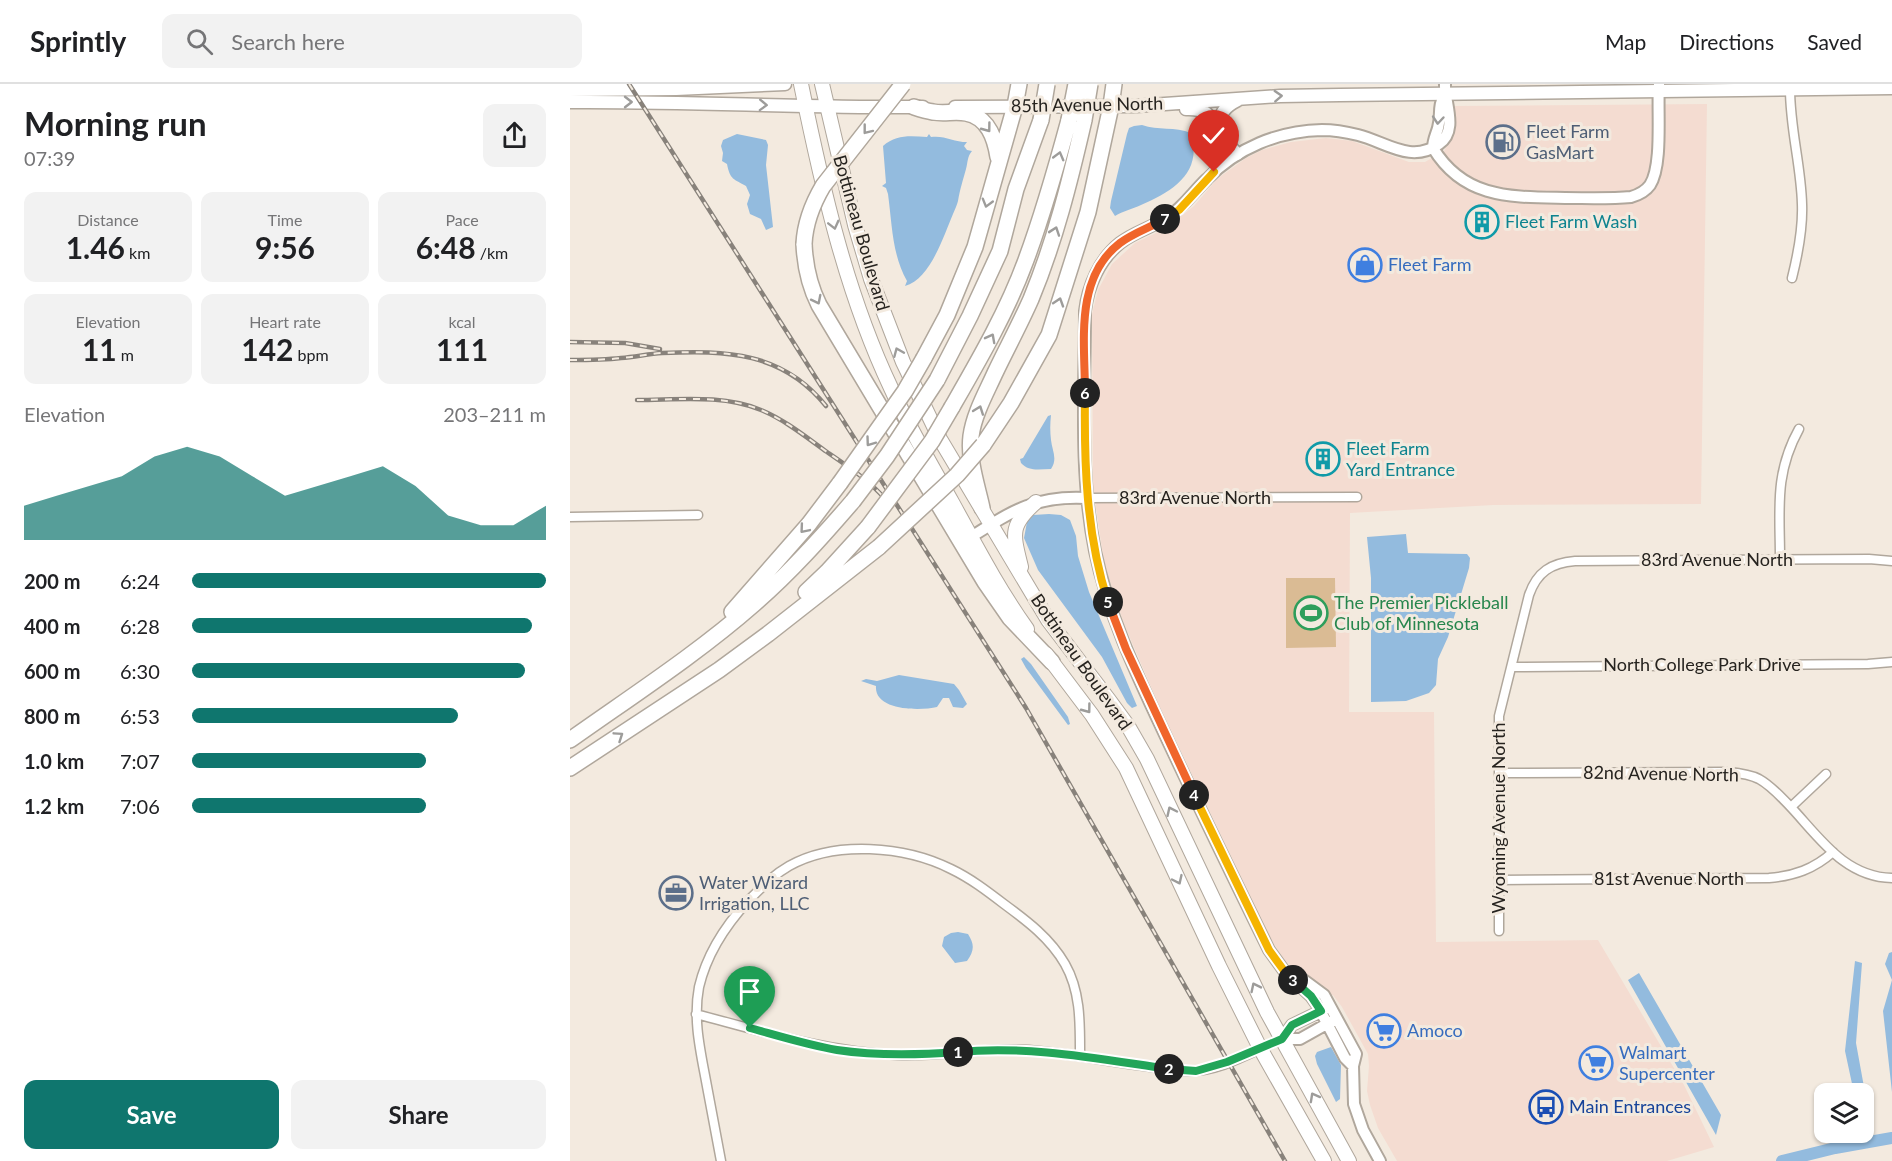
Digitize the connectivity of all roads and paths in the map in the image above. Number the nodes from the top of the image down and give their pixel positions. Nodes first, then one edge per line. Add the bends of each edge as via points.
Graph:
1 (785, 84) edge
2 (801, 84) edge
3 (822, 84) edge
4 (903, 84) edge
5 (1019, 84) edge
6 (1047, 84) edge
7 (1076, 84) edge
8 (1090, 84) edge
9 (1113, 84) edge
10 (1659, 87) edge
11 (1790, 87) edge
12 (1892, 88) edge
13 (1445, 89) edge
14 (570, 90) edge
15 (1240, 99) junction
16 (570, 102) edge
17 (1148, 105) junction
18 (1015, 106) junction
19 (1111, 106) junction
20 (806, 107) junction
21 (826, 107) junction
22 (914, 107) junction
23 (1222, 138) junction
24 (1433, 147) junction
25 (1237, 154) junction
26 (999, 163) junction
27 (1792, 278) dead end
28 (1798, 429) dead end
29 (1357, 497) dead end
30 (1087, 498) junction
31 (1036, 502) junction
32 (982, 508) junction
33 (698, 515) dead end
34 (570, 517) edge
35 (990, 524) junction
36 (971, 537) junction
37 (1780, 560) junction
38 (1892, 561) edge
39 (1544, 570) joint
40 (1024, 580) junction
41 (697, 649) junction
42 (1052, 662) junction
43 (1892, 662) edge
44 (1512, 667) junction
45 (719, 670) junction
46 (570, 740) edge
47 (570, 768) edge
48 (1499, 773) junction
49 (1826, 774) dead end
50 (1791, 807) junction
51 (1833, 852) junction
52 (1892, 878) edge
53 (1499, 879) junction
54 (1499, 931) dead end
55 (1326, 1009) junction
56 (696, 1014) junction
57 (1332, 1021) junction
58 (1282, 1039) junction
59 (1260, 1048) junction
60 (1080, 1056) junction
61 (721, 1161) edge
62 (1324, 1161) edge
63 (1350, 1161) edge
64 (1380, 1161) edge

1 - 14 main road
2 - 20 highway, Bottineau Boulevard
3 - 21 highway, Bottineau Boulevard
4 -> 42 highway, bridge via 816,198 804,244 807,276 819,305 985,582 1010,618
5 - 18 highway
6 - 41 highway, bridge via 1041,120 1016,189 1000,251 937,380 887,456 826,533 754,604
45 -> 7 highway, bridge via 827,572 868,526 932,441 993,335 1025,262 1047,200
32 -> 8 highway, bridge via 970,453 975,420 1046,259 1060,217
9 - 19 highway
10 - 11 main road, 85th Avenue North
10 - 13 main road, 85th Avenue North
10 - 24 street via 1655,174 1640,195 1505,195 1465,182 1442,163
11 - 12 main road, 85th Avenue North
11 - 27 street via 1802,206
15 -> 13 main road, 85th Avenue North
13 - 24 street
15 - 17 main road, 85th Avenue North
15 - 23 main road via 1222,111
16 -> 20 main road, 85th Avenue North
17 - 19 main road, 85th Avenue North
17 - 23 main road via 1201,109 1211,117
18 - 19 main road, 85th Avenue North
18 - 22 main road, 85th Avenue North
18 - 26 highway
45 -> 19 highway, bridge via 879,547 957,476 982,445 1049,335 1088,212
20 - 21 main road, 85th Avenue North
20 -> 36 highway, Bottineau Boulevard via 836,233 872,342 890,388
21 - 22 main road, 85th Avenue North
32 -> 21 highway, Bottineau Boulevard via 940,439 890,332 855,225
22 -> 26 highway via 967,113 980,119 996,142
23 - 25 main road
24 - 25 street via 1423,153 1411,153 1357,135 1323,130 1290,133
25 - 30 street via 1214,172 1179,210 1120,243 1093,280 1085,311
26 -> 41 highway, bridge via 962,282 905,391 809,524
28 - 37 street via 1780,481
29 - 30 street, 83rd Avenue North
30 - 31 street, 83rd Avenue North
30 - 55 street via 1100,575 1119,631 1162,727 1271,953 1285,972
31 - 35 street, 83rd Avenue North
31 - 40 highway via 1023,513 1015,529
32 - 35 highway, Bottineau Boulevard
33 - 34 street
35 - 36 street, 83rd Avenue North
35 - 40 highway, Bottineau Boulevard
36 - 42 highway, Bottineau Boulevard via 1015,611
37 - 38 street, 83rd Avenue North
37 - 39 street, 83rd Avenue North via 1575,561
39 - 44 street, Wyoming Avenue North via 1532,586
58 -> 40 highway, Bottineau Boulevard via 1228,934 1147,759 1128,726 1048,620
41 - 46 highway
42 -> 59 highway, Bottineau Boulevard via 1126,768
43 - 44 street, North College Park Drive
44 - 48 street, Wyoming Avenue North via 1499,716
47 -> 45 highway
48 - 50 street, 82nd Avenue North via 1742,773 1758,779
48 - 53 street, Wyoming Avenue North
49 - 50 street
50 - 51 street, 82nd Avenue North
51 - 52 street, 82nd Avenue North via 1857,870
51 - 53 street, 81st Avenue North via 1803,871 1783,877
53 - 54 street, Wyoming Avenue North
55 - 57 street
55 - 58 street via 1292,1025
56 - 60 street via 804,1042 868,1053 901,1055 996,1049
56 - 60 street via 699,987 711,951 731,920 770,879 821,853 879,850 949,868 1041,933 1060,956 1073,983 1078,1002
56 - 61 street
57 - 58 street via 1300,1040
57 - 64 street via 1353,1066 1357,1116
58 - 59 street
63 -> 58 highway, Bottineau Boulevard
59 - 60 street via 1196,1071
59 - 62 highway, Bottineau Boulevard

